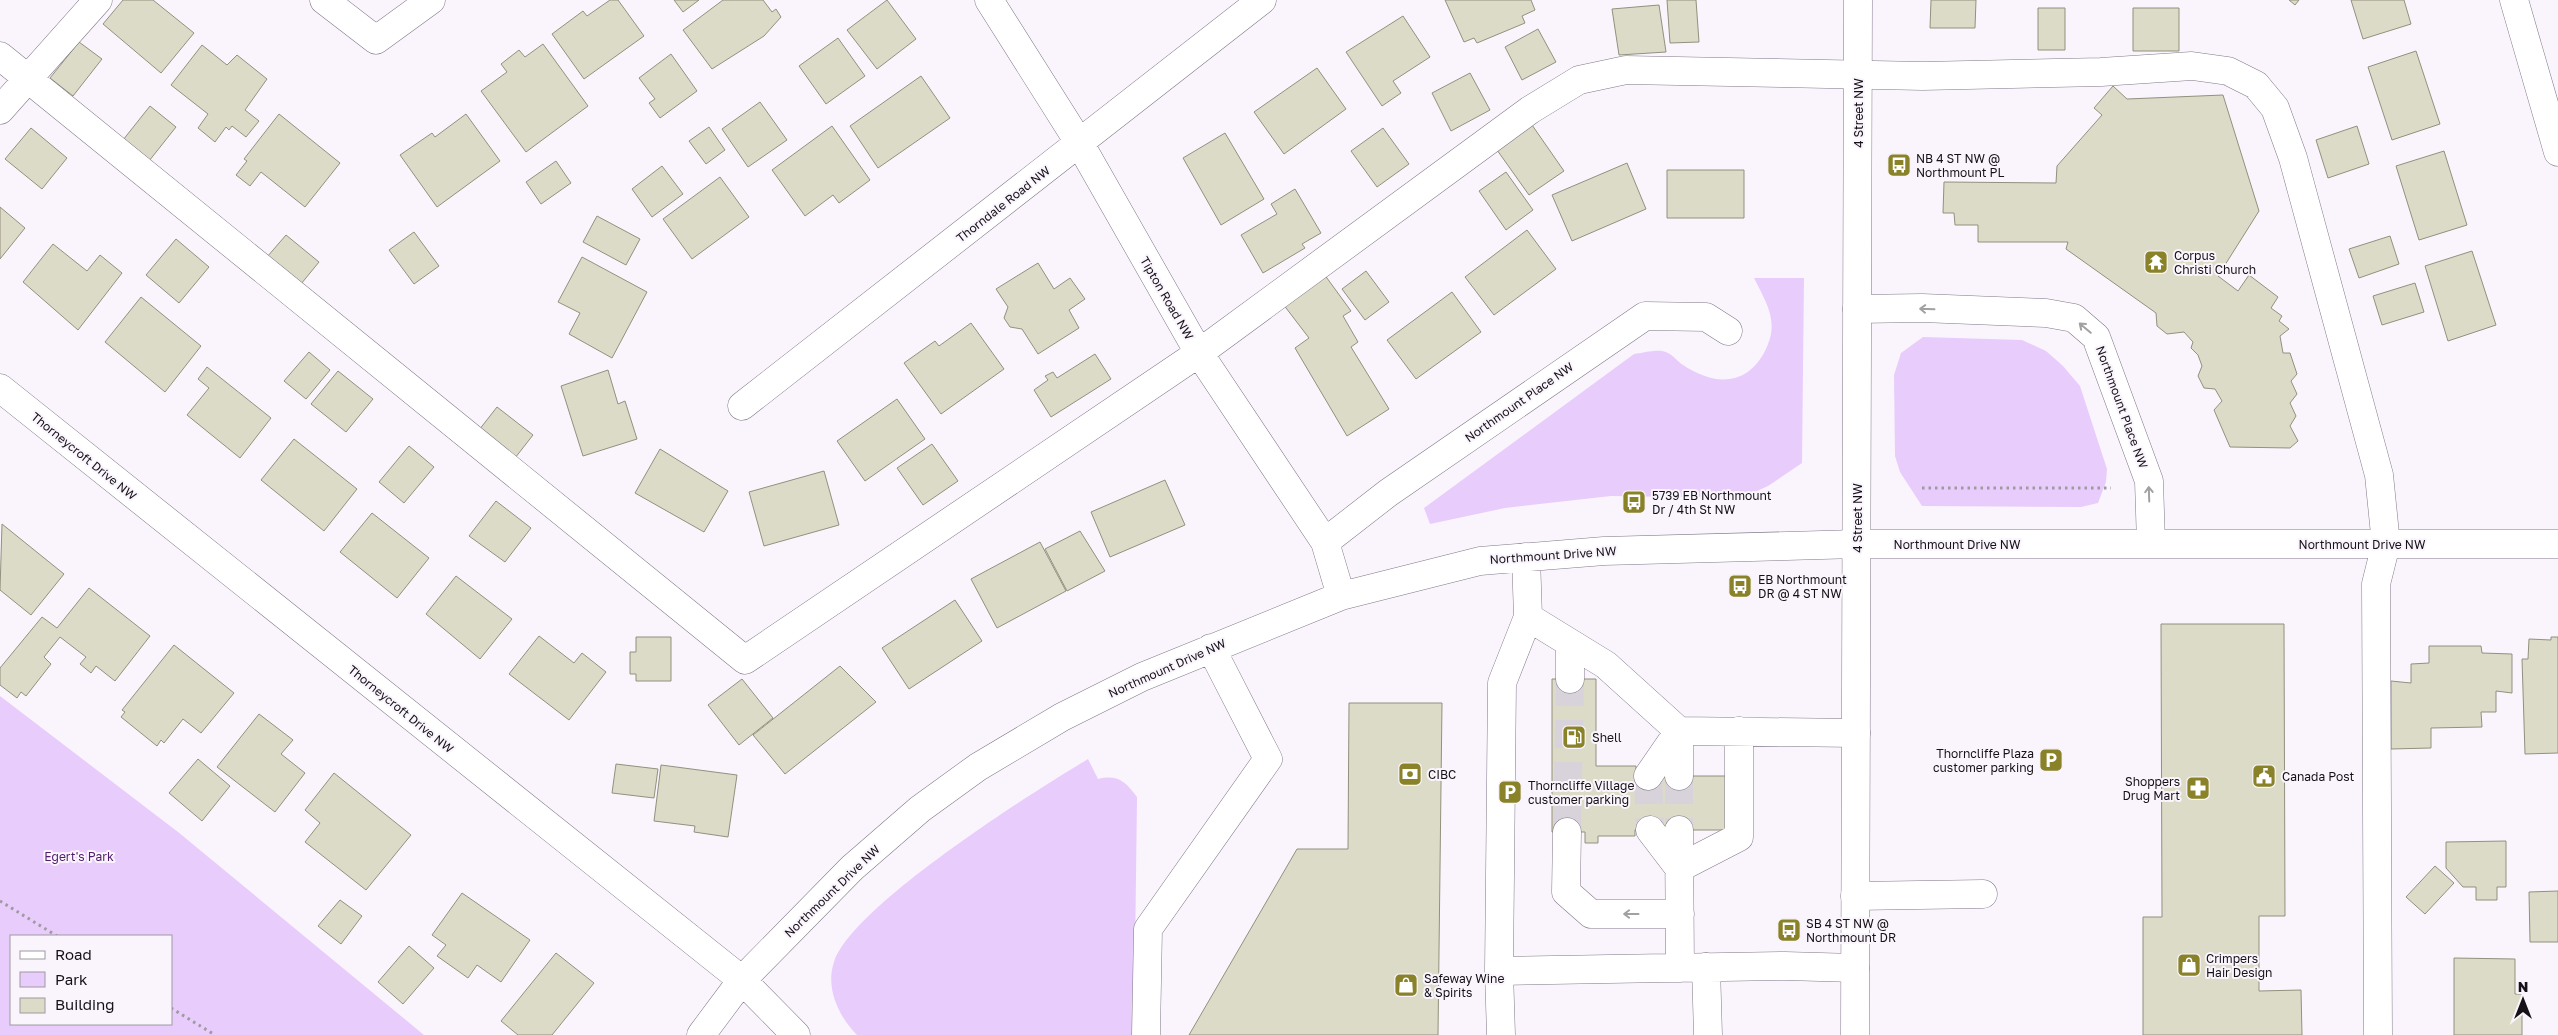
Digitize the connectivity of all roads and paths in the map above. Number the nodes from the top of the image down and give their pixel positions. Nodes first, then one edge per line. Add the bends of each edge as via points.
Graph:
1 (98, 0) edge
2 (324, 0) edge
3 (431, 0) edge
4 (989, 0) edge
5 (1262, 0) edge
6 (1858, 0) edge
7 (2514, 0) edge
8 (0, 56) edge
9 (1858, 73) junction
10 (28, 79) junction
11 (0, 110) edge
12 (1080, 144) junction
13 (2558, 152) edge
14 (1857, 309) junction
15 (1728, 331) dead end
16 (1199, 353) junction
17 (0, 388) edge
18 (742, 406) dead end
19 (1922, 488) dead end
20 (2111, 488) dead end
21 (1325, 542) junction
22 (2151, 543) junction
23 (1857, 544) junction
24 (2386, 544) junction
25 (2558, 544) edge
26 (1526, 557) junction
27 (1341, 596) junction
28 (1528, 617) junction
29 (1570, 643) junction
30 (1211, 648) junction
31 (1570, 679) tunnel mouth
32 (1679, 731) junction
33 (1739, 731) junction
34 (1856, 733) junction
35 (1648, 776) tunnel mouth
36 (1679, 776) tunnel mouth
37 (1650, 830) tunnel mouth
38 (1679, 830) tunnel mouth
39 (1567, 832) tunnel mouth
40 (1679, 868) junction
41 (1983, 894) dead end
42 (1856, 896) junction
43 (0, 901) edge
44 (1680, 914) junction
45 (55, 935) edge
46 (1693, 968) junction
47 (1856, 968) junction
48 (1499, 971) junction
49 (742, 980) junction
50 (172, 1009) edge
51 (215, 1035) edge
52 (701, 1035) edge
53 (796, 1035) edge
54 (1146, 1035) edge
55 (1501, 1035) edge
56 (1708, 1035) edge
57 (1855, 1035) edge
58 (2378, 1035) edge

1 - 10 street
2 - 3 street via 376,40
4 - 12 street, Tipton Road NW
5 - 12 street, Thorndale Road NW
6 - 9 street, 4 Street NW
7 - 13 street
8 - 10 street
9 - 14 street, 4 Street NW
9 - 16 street via 1626,70 1579,80 1530,110
9 - 24 street via 2101,72 2192,66 2228,71 2256,85 2275,108 2292,158 2379,475
10 - 11 street
10 - 16 street via 745,660
12 - 16 street, Tipton Road NW
12 - 18 street, Thorndale Road NW
22 -> 14 street, Northmount Place NW via 2149,481 2096,337 2074,318 2046,313
14 - 23 street, 4 Street NW
15 - 21 street, Northmount Place NW via 1706,317 1644,316 1388,493
16 - 21 street, Tipton Road NW
17 - 49 street, Thorneycroft Drive NW
19 - 20 path
21 - 27 street, Tipton Road NW
22 - 23 street, Northmount Drive NW
22 - 24 street, Northmount Drive NW
23 - 26 street, Northmount Drive NW via 1604,551
23 - 34 street, 4 Street NW
24 - 25 street, Northmount Drive NW
24 - 58 street via 2376,584
26 - 27 street, Northmount Drive NW via 1480,561
26 - 28 street
27 - 30 street, Northmount Drive NW
28 - 29 street
28 - 48 street via 1502,683
29 - 31 street
29 - 32 street via 1606,665
30 - 49 street, Northmount Drive NW via 1142,677 1062,717 978,767 920,809 852,868
30 - 54 street via 1268,759 1148,929
32 - 33 street
32 - 35 street
32 - 36 street
33 - 34 street
33 - 40 street via 1739,836
34 - 42 street, 4 Street NW
37 - 40 street
38 - 40 street
44 -> 39 street via 1592,914 1566,892
40 - 44 street
41 - 42 street
42 - 47 street, 4 Street NW
43 - 45 path
44 - 46 street
46 - 47 street
46 - 48 street
46 - 56 street
47 - 57 street, 4 Street NW
48 - 55 street
49 - 52 street, Northmount Drive NW
49 - 53 street, Thorneycroft Drive NW
50 - 51 path

